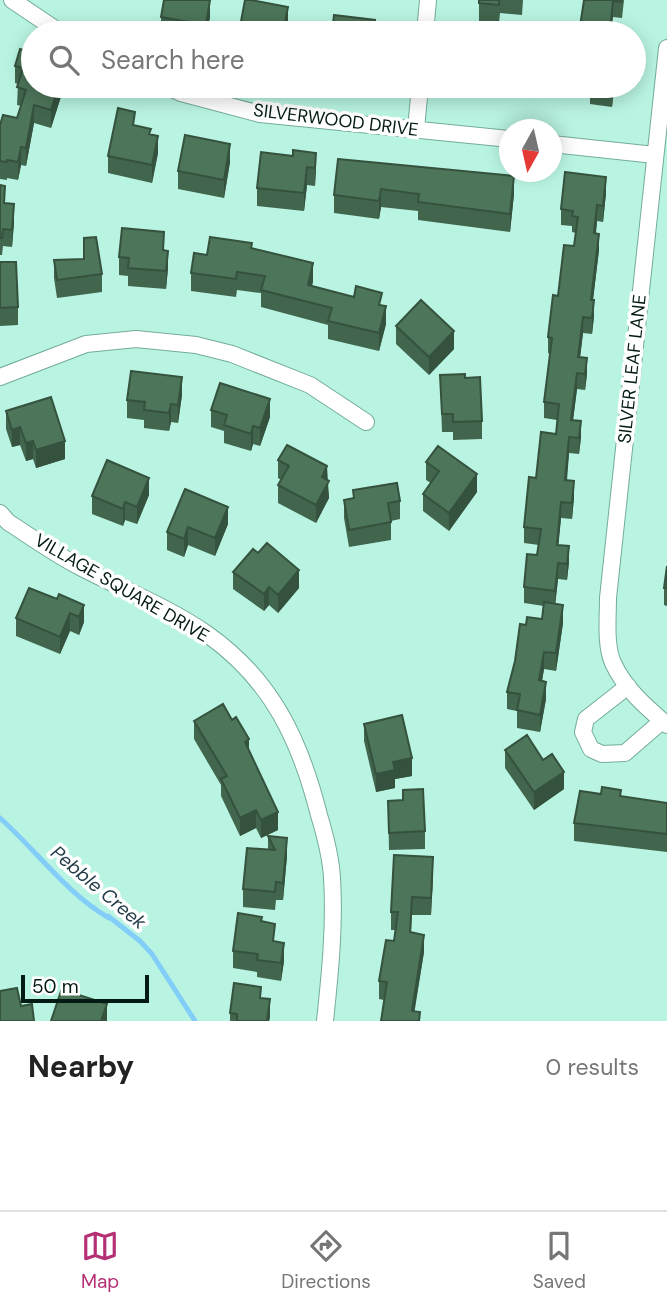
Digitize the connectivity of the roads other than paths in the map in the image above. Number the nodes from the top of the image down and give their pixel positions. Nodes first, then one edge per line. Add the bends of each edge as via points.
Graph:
1 (12, 0) edge
2 (428, 0) edge
3 (43, 21) edge
4 (426, 21) edge
5 (667, 48) edge
6 (200, 98) edge
7 (419, 98) edge
8 (416, 129) junction
9 (499, 138) edge
10 (562, 145) edge
11 (655, 155) junction
12 (0, 377) edge
13 (366, 422) dead end
14 (0, 513) edge
15 (628, 686) junction
16 (664, 723) edge
17 (325, 1021) edge

1 - 3 street
2 - 4 street
5 - 11 street, SILVER LEAF LANE
6 - 8 street, SILVERWOOD DRIVE via 260,114
7 - 8 street
8 - 9 street, SILVERWOOD DRIVE
10 - 11 street
11 - 15 street, SILVER LEAF LANE via 608,598 613,662
12 - 13 street via 86,344 136,339 196,345 310,385
14 - 17 street, VILLAGE SQUARE DRIVE via 77,566 208,635 255,677 281,711 312,787 332,875
15 - 16 street, SILVER LEAF LANE
15 - 16 street, SILVER LEAF LANE via 586,719 583,732 591,749 602,754 625,753

